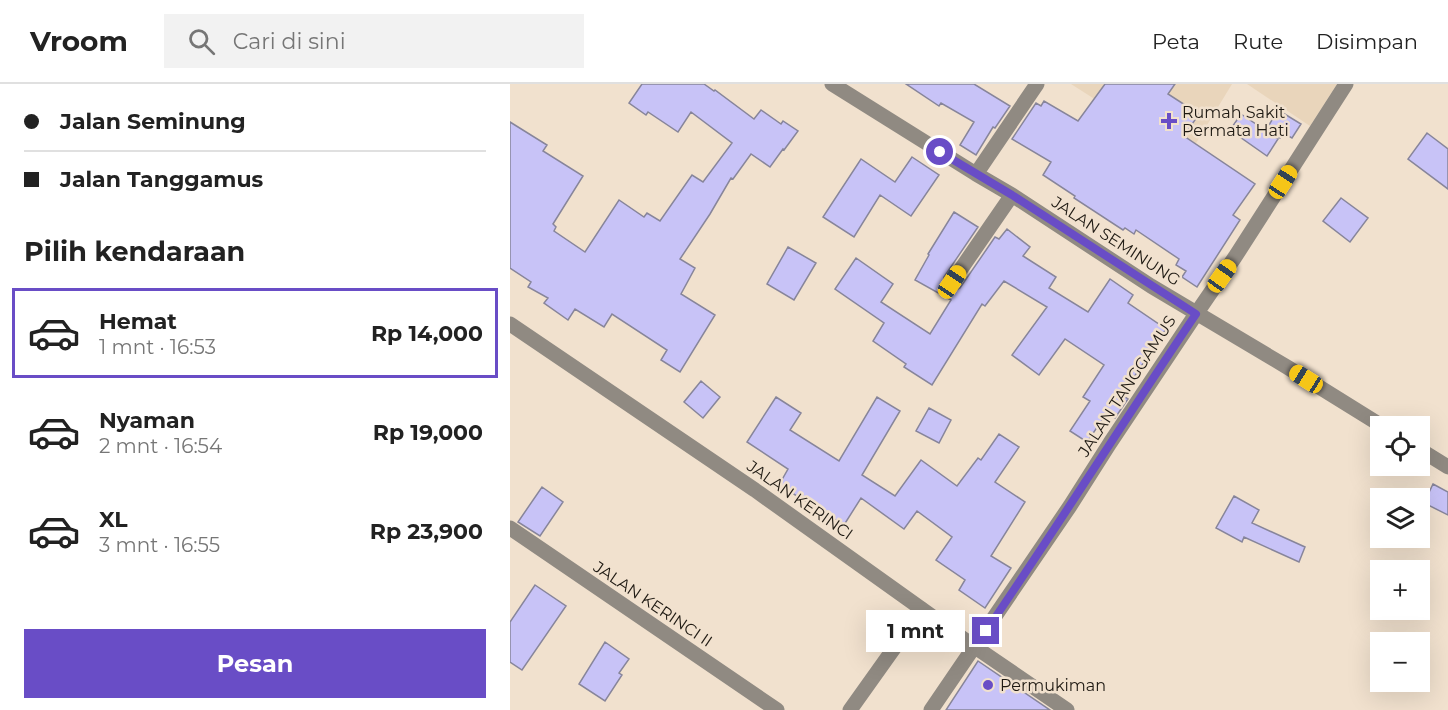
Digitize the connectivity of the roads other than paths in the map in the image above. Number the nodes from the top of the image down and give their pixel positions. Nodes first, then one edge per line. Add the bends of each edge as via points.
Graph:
1 (832, 84) edge
2 (1037, 84) edge
3 (1346, 84) edge
4 (976, 174) junction
5 (1012, 195) junction
6 (952, 282) dead end
7 (1196, 314) junction
8 (510, 324) edge
9 (1370, 419) edge
10 (1430, 456) edge
11 (1448, 467) edge
12 (510, 528) edge
13 (922, 609) junction
14 (975, 647) junction
15 (777, 710) edge
16 (849, 710) edge
17 (931, 710) edge
18 (1067, 710) edge

1 - 4 street, JALAN SEMINUNG
2 - 4 street
3 - 7 street, JALAN TANGGAMUS
4 - 5 street, JALAN SEMINUNG
5 - 6 street
5 - 7 street, JALAN SEMINUNG
7 - 9 street, JALAN SEMINUNG
7 - 14 street, JALAN TANGGAMUS
8 - 13 street, JALAN KERINCI
10 - 11 street
12 - 15 street, JALAN KERINCI II
13 - 14 street, JALAN KERINCI
13 - 16 street
14 - 17 street, JALAN TANGGAMUS
14 - 18 street, JALAN KERINCI

